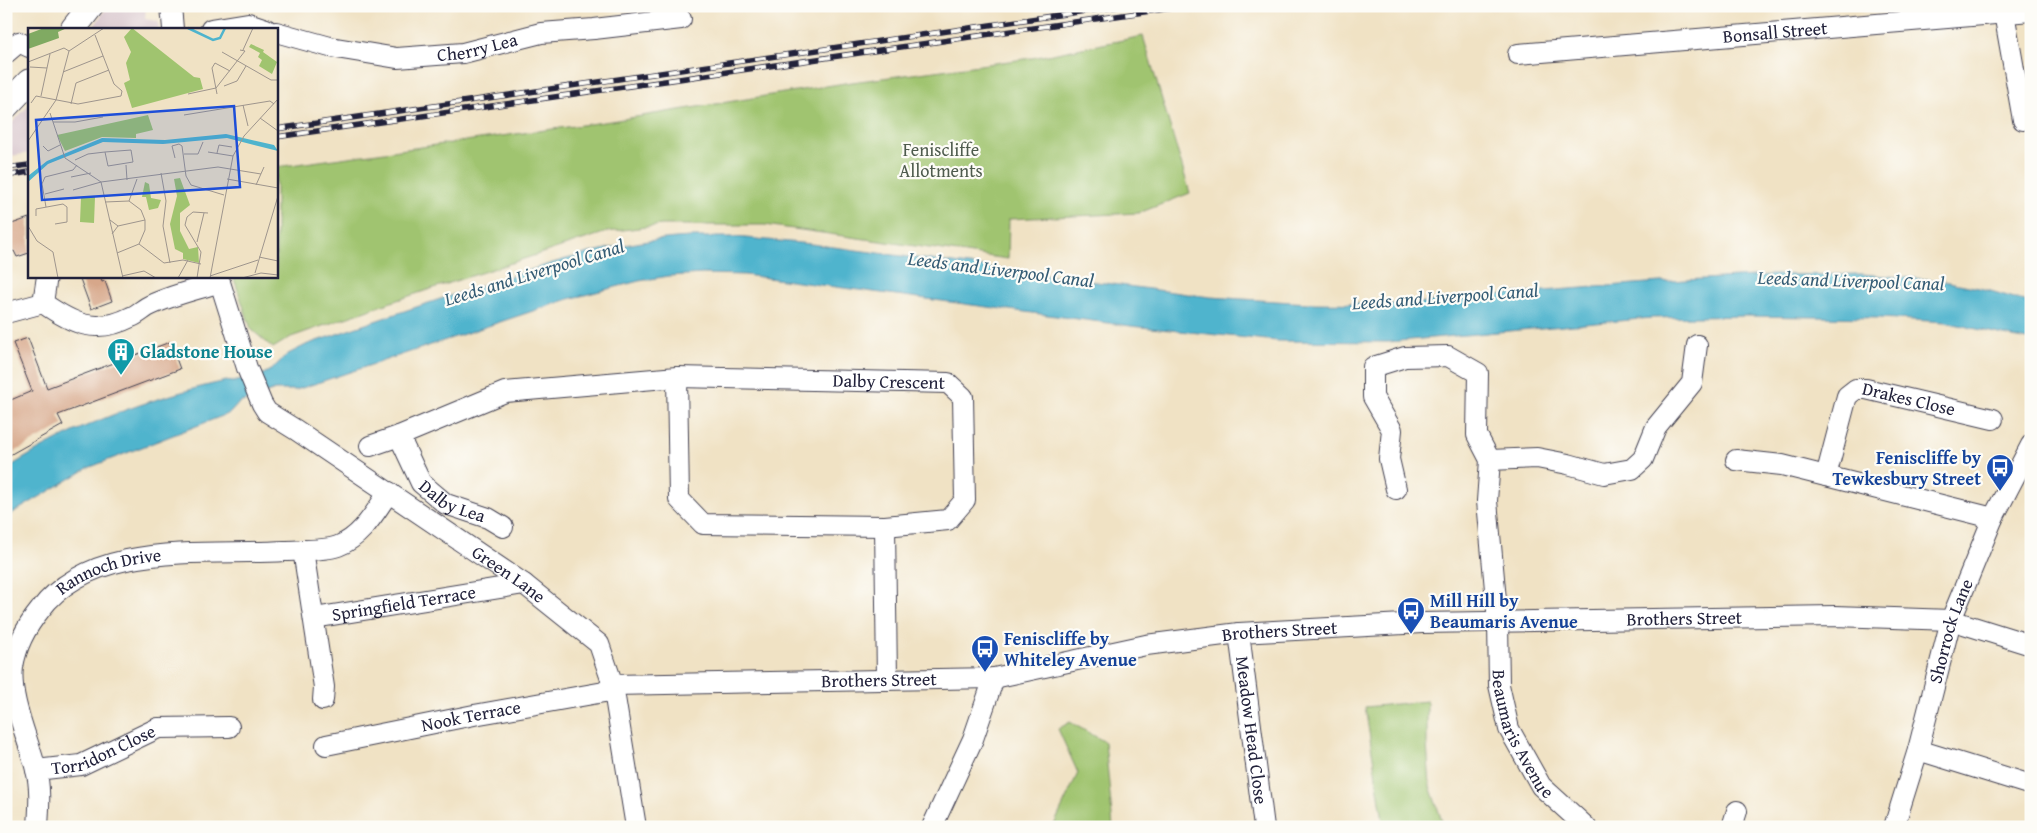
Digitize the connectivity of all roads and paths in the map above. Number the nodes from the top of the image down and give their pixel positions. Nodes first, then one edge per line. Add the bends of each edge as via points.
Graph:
1 (91, 6) edge
2 (171, 6) edge
3 (2031, 11) edge
4 (2004, 13) junction
5 (1884, 15) edge
6 (680, 19) dead end
7 (74, 28) edge
8 (173, 28) edge
9 (216, 28) edge
10 (263, 28) edge
11 (278, 33) edge
12 (28, 46) edge
13 (6, 53) edge
14 (1518, 54) dead end
15 (28, 83) edge
16 (6, 106) edge
17 (2023, 120) dead end
18 (47, 278) edge
19 (219, 279) edge
20 (43, 303) junction
21 (6, 313) edge
22 (1697, 345) dead end
23 (677, 377) junction
24 (1993, 419) dead end
25 (399, 436) junction
26 (370, 446) dead end
27 (2031, 446) edge
28 (1490, 460) junction
29 (1736, 460) dead end
30 (1826, 476) junction
31 (1396, 490) dead end
32 (389, 492) junction
33 (1993, 518) junction
34 (885, 526) junction
35 (503, 527) dead end
36 (303, 550) junction
37 (524, 584) junction
38 (314, 618) junction
39 (1951, 620) junction
40 (1498, 622) junction
41 (1240, 633) junction
42 (2031, 645) edge
43 (10, 667) edge
44 (994, 678) junction
45 (887, 680) junction
46 (613, 684) junction
47 (322, 700) dead end
48 (229, 727) dead end
49 (326, 745) dead end
50 (1918, 750) junction
51 (36, 770) junction
52 (2031, 784) edge
53 (38, 827) edge
54 (636, 827) edge
55 (932, 827) edge
56 (1264, 827) edge
57 (1586, 827) edge
58 (1894, 827) edge

1 - 7 main road
2 - 8 street
3 - 4 street, Bonsall Street
4 - 5 street, Bonsall Street
4 - 17 street
5 - 14 street, Bonsall Street
6 - 11 street, Cherry Lea via 541,33 463,53 397,58 330,48
9 - 10 street via 248,23
12 - 13 street via 19,42
15 - 16 main road
18 - 20 street
19 - 20 street via 161,301 118,324 100,327 79,324
19 - 32 street, Green Lane via 247,368 267,412
20 - 21 street
22 - 28 street via 1692,383 1656,427 1643,459 1632,469 1604,474 1537,458
23 - 25 street, Dalby Crescent via 505,392
23 - 34 street, Dalby Crescent via 679,499 702,524
23 - 34 street, Dalby Crescent via 948,383 963,397 966,500 948,520
24 - 30 street, Drakes Close via 1856,389 1846,396
25 - 26 street
25 - 35 street, Dalby Lea via 421,483 446,504 488,518
27 - 33 street, Shorrock Lane
28 - 31 street via 1477,435 1478,373 1448,356 1405,357 1373,367 1373,397 1392,430 1389,459
28 - 40 street, Beaumaris Avenue via 1487,501
29 - 30 street via 1782,465
30 - 33 street
32 - 36 street, Rannoch Drive via 354,536 337,546
32 - 37 street, Green Lane
33 - 39 street, Shorrock Lane
34 - 45 street
36 - 38 street
36 - 43 street, Rannoch Drive via 157,556 102,567 62,586 49,598 27,629
37 - 38 street, Springfield Terrace
37 - 46 street, Green Lane via 599,644
38 - 47 street via 324,687
39 - 40 street, Brothers Street via 1835,616
39 - 42 street, Brothers Street
39 - 50 street, Shorrock Lane
40 - 41 street, Brothers Street
40 - 57 street, Beaumaris Avenue via 1499,685 1509,729 1541,786
41 - 44 street, Brothers Street via 1146,645
41 - 56 street, Meadow Head Close
43 - 51 street, Rannoch Drive
44 - 45 street, Brothers Street
44 - 55 street via 973,739
45 - 46 street, Brothers Street
46 - 49 street, Nook Terrace via 604,692
46 - 54 street, Green Lane
48 - 51 street, Torridon Close via 158,728 81,765
50 - 52 street
50 - 58 street, Shorrock Lane
51 - 53 street, Rannoch Drive

